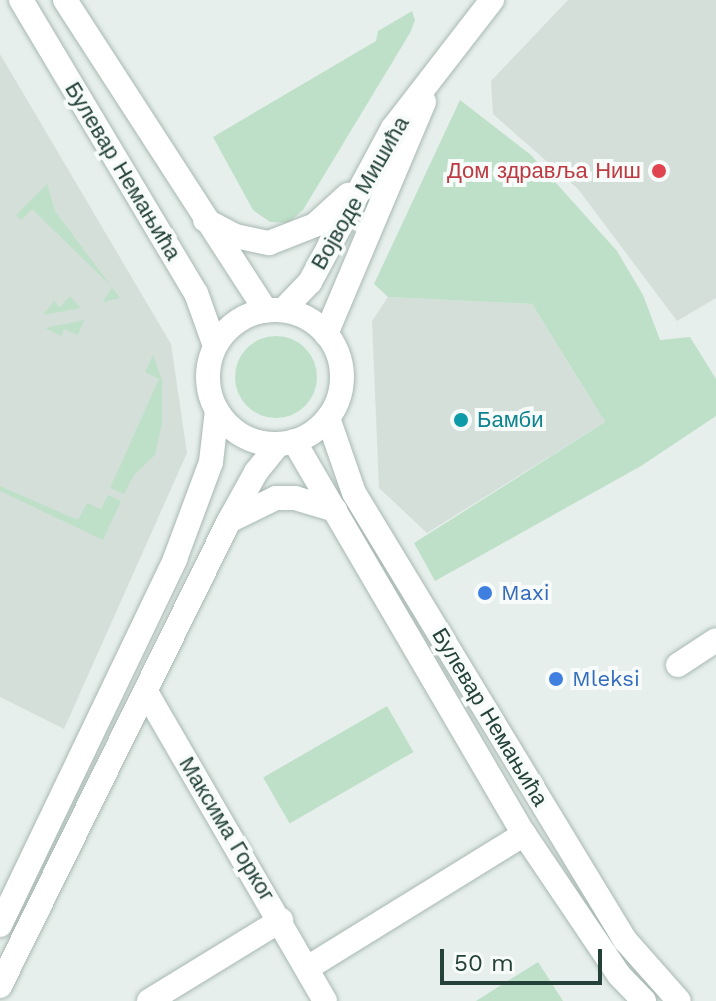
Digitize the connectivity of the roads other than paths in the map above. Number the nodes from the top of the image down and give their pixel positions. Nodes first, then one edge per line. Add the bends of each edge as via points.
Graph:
1 (21, 0) edge
2 (65, 0) edge
3 (492, 0) edge
4 (436, 74) junction
5 (361, 183) junction
6 (201, 217) junction
7 (274, 310) junction
8 (326, 334) junction
9 (215, 346) junction
10 (217, 410) junction
11 (328, 418) junction
12 (287, 443) junction
13 (335, 510) junction
14 (229, 521) junction
15 (716, 640) edge
16 (678, 665) dead end
17 (146, 692) junction
18 (524, 834) junction
19 (281, 920) junction
20 (0, 925) edge
21 (309, 967) junction
22 (0, 986) edge
23 (149, 1001) edge
24 (325, 1001) edge
25 (644, 1001) edge
26 (679, 1001) edge

1 - 9 street, Булевар Немањића via 196,293
2 - 6 street, Булевар Немањића
3 - 4 street, Војводе Мишића
4 - 5 street, Војводе Мишића via 393,128
4 - 8 street, Војводе Мишића
5 - 6 street via 315,225 288,240 263,243 235,236
5 - 7 street, Војводе Мишића via 310,282
6 - 7 street, Булевар Немањића
7 - 8 street via 307,318
7 - 9 street via 246,317
8 - 11 street via 342,369 340,395
9 - 10 street via 208,383
10 - 12 street via 248,438
10 - 20 street via 211,462 175,559
11 - 12 street
11 - 26 street, Булевар Немањића via 354,493 625,940
12 - 13 street, Булевар Немањића
12 - 14 street via 256,472
13 - 14 street via 276,498
13 - 18 street, Булевар Немањића
14 - 17 street
15 - 16 street
17 - 19 street, Максима Горког
17 - 22 street
18 - 21 street
18 - 25 street, Булевар Немањића via 619,975
19 - 21 street, Максима Горког
19 - 23 street
21 - 24 street, Максима Горког

